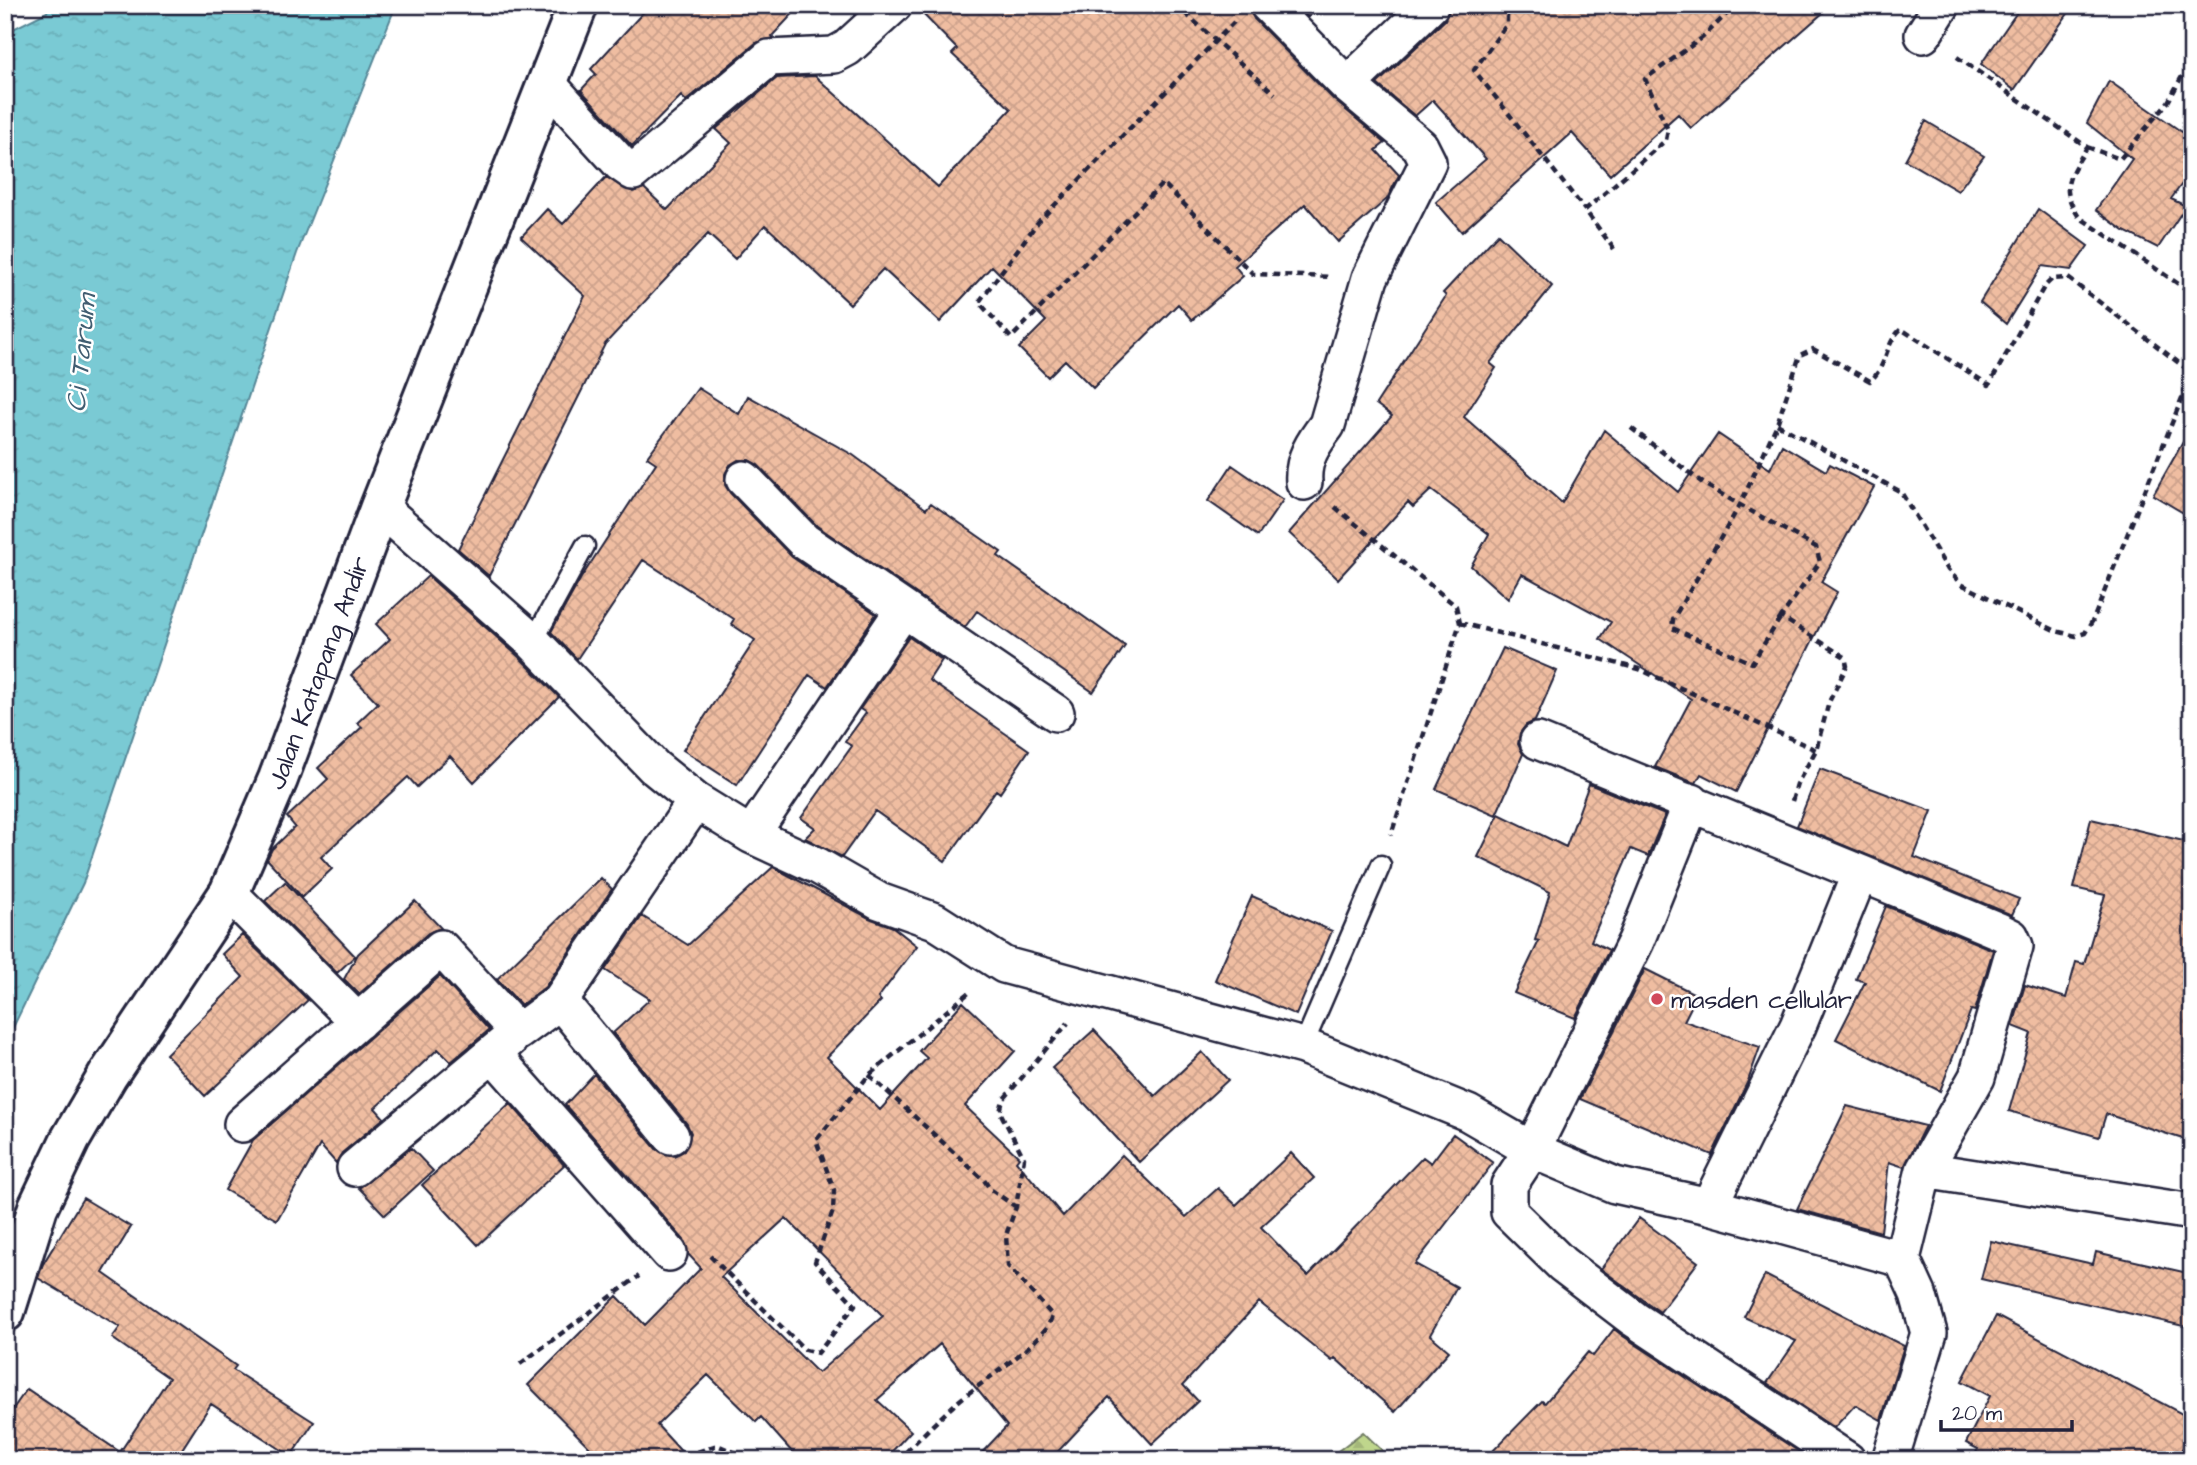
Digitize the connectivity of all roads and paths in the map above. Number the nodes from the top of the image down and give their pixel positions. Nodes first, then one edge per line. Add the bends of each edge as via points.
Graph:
1 (578, 5) edge
2 (894, 5) edge
3 (1176, 5) edge
4 (1430, 5) edge
5 (1501, 5) edge
6 (1737, 5) edge
7 (1942, 5) edge
8 (1254, 10) edge
9 (1923, 35) joint
10 (1215, 41) junction
11 (2192, 58) edge
12 (547, 83) junction
13 (1347, 85) junction
14 (1275, 94) dead end
15 (2087, 147) junction
16 (1585, 210) junction
17 (1614, 249) dead end
18 (1370, 278) junction
19 (2192, 293) edge
20 (2192, 373) edge
21 (1777, 424) junction
22 (1631, 428) dead end
23 (744, 479) dead end
24 (1304, 482) joint
25 (1740, 505) junction
26 (380, 507) junction
27 (585, 546) dead end
28 (903, 610) junction
29 (1781, 617) junction
30 (1460, 624) junction
31 (533, 642) junction
32 (1056, 713) dead end
33 (1538, 741) dead end
34 (1816, 750) junction
35 (1797, 784) dead end
36 (696, 801) junction
37 (1692, 802) junction
38 (751, 835) junction
39 (1381, 865) joint
40 (1860, 873) junction
41 (229, 893) junction
42 (1003, 965) junction
43 (1096, 990) junction
44 (560, 1001) junction
45 (358, 1022) junction
46 (519, 1032) junction
47 (1303, 1046) junction
48 (492, 1054) junction
49 (869, 1074) junction
50 (242, 1124) dead end
51 (671, 1136) dead end
52 (1532, 1150) junction
53 (355, 1168) dead end
54 (1924, 1170) junction
55 (2190, 1205) edge
56 (1709, 1206) junction
57 (1016, 1207) junction
58 (669, 1253) junction
59 (1902, 1259) junction
60 (5, 1312) edge
61 (520, 1364) dead end
62 (1889, 1459) edge
63 (675, 1460) edge
64 (753, 1460) edge
65 (898, 1460) edge
66 (1847, 1460) edge

1 - 12 street, Jalan Katapang Andir
2 - 12 street via 834,55 769,58 633,172
3 - 10 path
4 - 13 street
5 - 16 path via 1507,24 1474,70
6 - 16 path via 1702,38 1647,75 1645,85 1668,130 1666,140
7 - 9 street
8 - 10 path
8 - 13 street
9 - 15 path
10 - 14 path
10 - 18 path via 1038,222 979,302 1011,338 1163,183 1253,274
11 - 15 path via 2168,102 2120,159
12 - 26 street, Jalan Katapang Andir
13 - 18 street via 1420,146 1428,162
15 - 19 path via 2066,181 2069,202 2079,217
16 - 17 path
18 - 24 street via 1327,425 1303,469
20 - 21 path via 2068,278 2052,279 1989,385 1901,329 1880,373 1870,381 1813,349 1800,355
20 - 21 path via 2093,620 2085,633 2076,636 2056,631 1961,584 1901,492
21 - 25 path
22 - 25 path via 1704,484
23 - 28 street via 804,541
24 - 30 path via 1455,606
25 - 29 path via 1820,553 1820,562
25 - 29 path via 1672,628 1752,663
26 - 31 street
26 - 41 street, Jalan Katapang Andir via 278,779
27 - 31 lane
28 - 32 street
28 - 38 street
29 - 34 path via 1844,657 1847,666 1829,702
30 - 34 path via 1639,669
30 - 39 path
31 - 36 street via 654,766
33 - 37 street
34 - 35 path
36 - 38 street
36 - 44 street
37 - 40 street
37 - 52 street via 1636,941
38 - 42 street via 879,901 935,921
39 - 47 lane
40 - 54 street via 2000,931 2011,937 2015,946 1977,1077
40 - 56 street via 1798,1026
41 - 45 street
41 - 60 street, Jalan Katapang Andir via 70,1140 38,1208
42 - 43 street
42 - 49 path
43 - 47 street
43 - 57 path via 1003,1100 1000,1112 1024,1158
44 - 46 street
44 - 51 street
45 - 46 street via 441,948
45 - 50 street
46 - 48 street
47 - 52 street via 1468,1113
48 - 53 street
48 - 58 street
49 - 57 path via 990,1189
49 - 58 path via 816,1140 835,1190 833,1211 815,1262 855,1305 818,1353 805,1350 691,1237
52 - 56 street via 1615,1185
52 - 66 street via 1510,1185 1509,1212 1562,1264 1634,1319
54 - 55 street
54 - 59 street
56 - 59 street
57 - 65 path via 1006,1235 1007,1266 1052,1315 1051,1321 1025,1348 953,1405
58 - 61 path
59 - 62 street via 1929,1333
63 - 64 path via 717,1445

